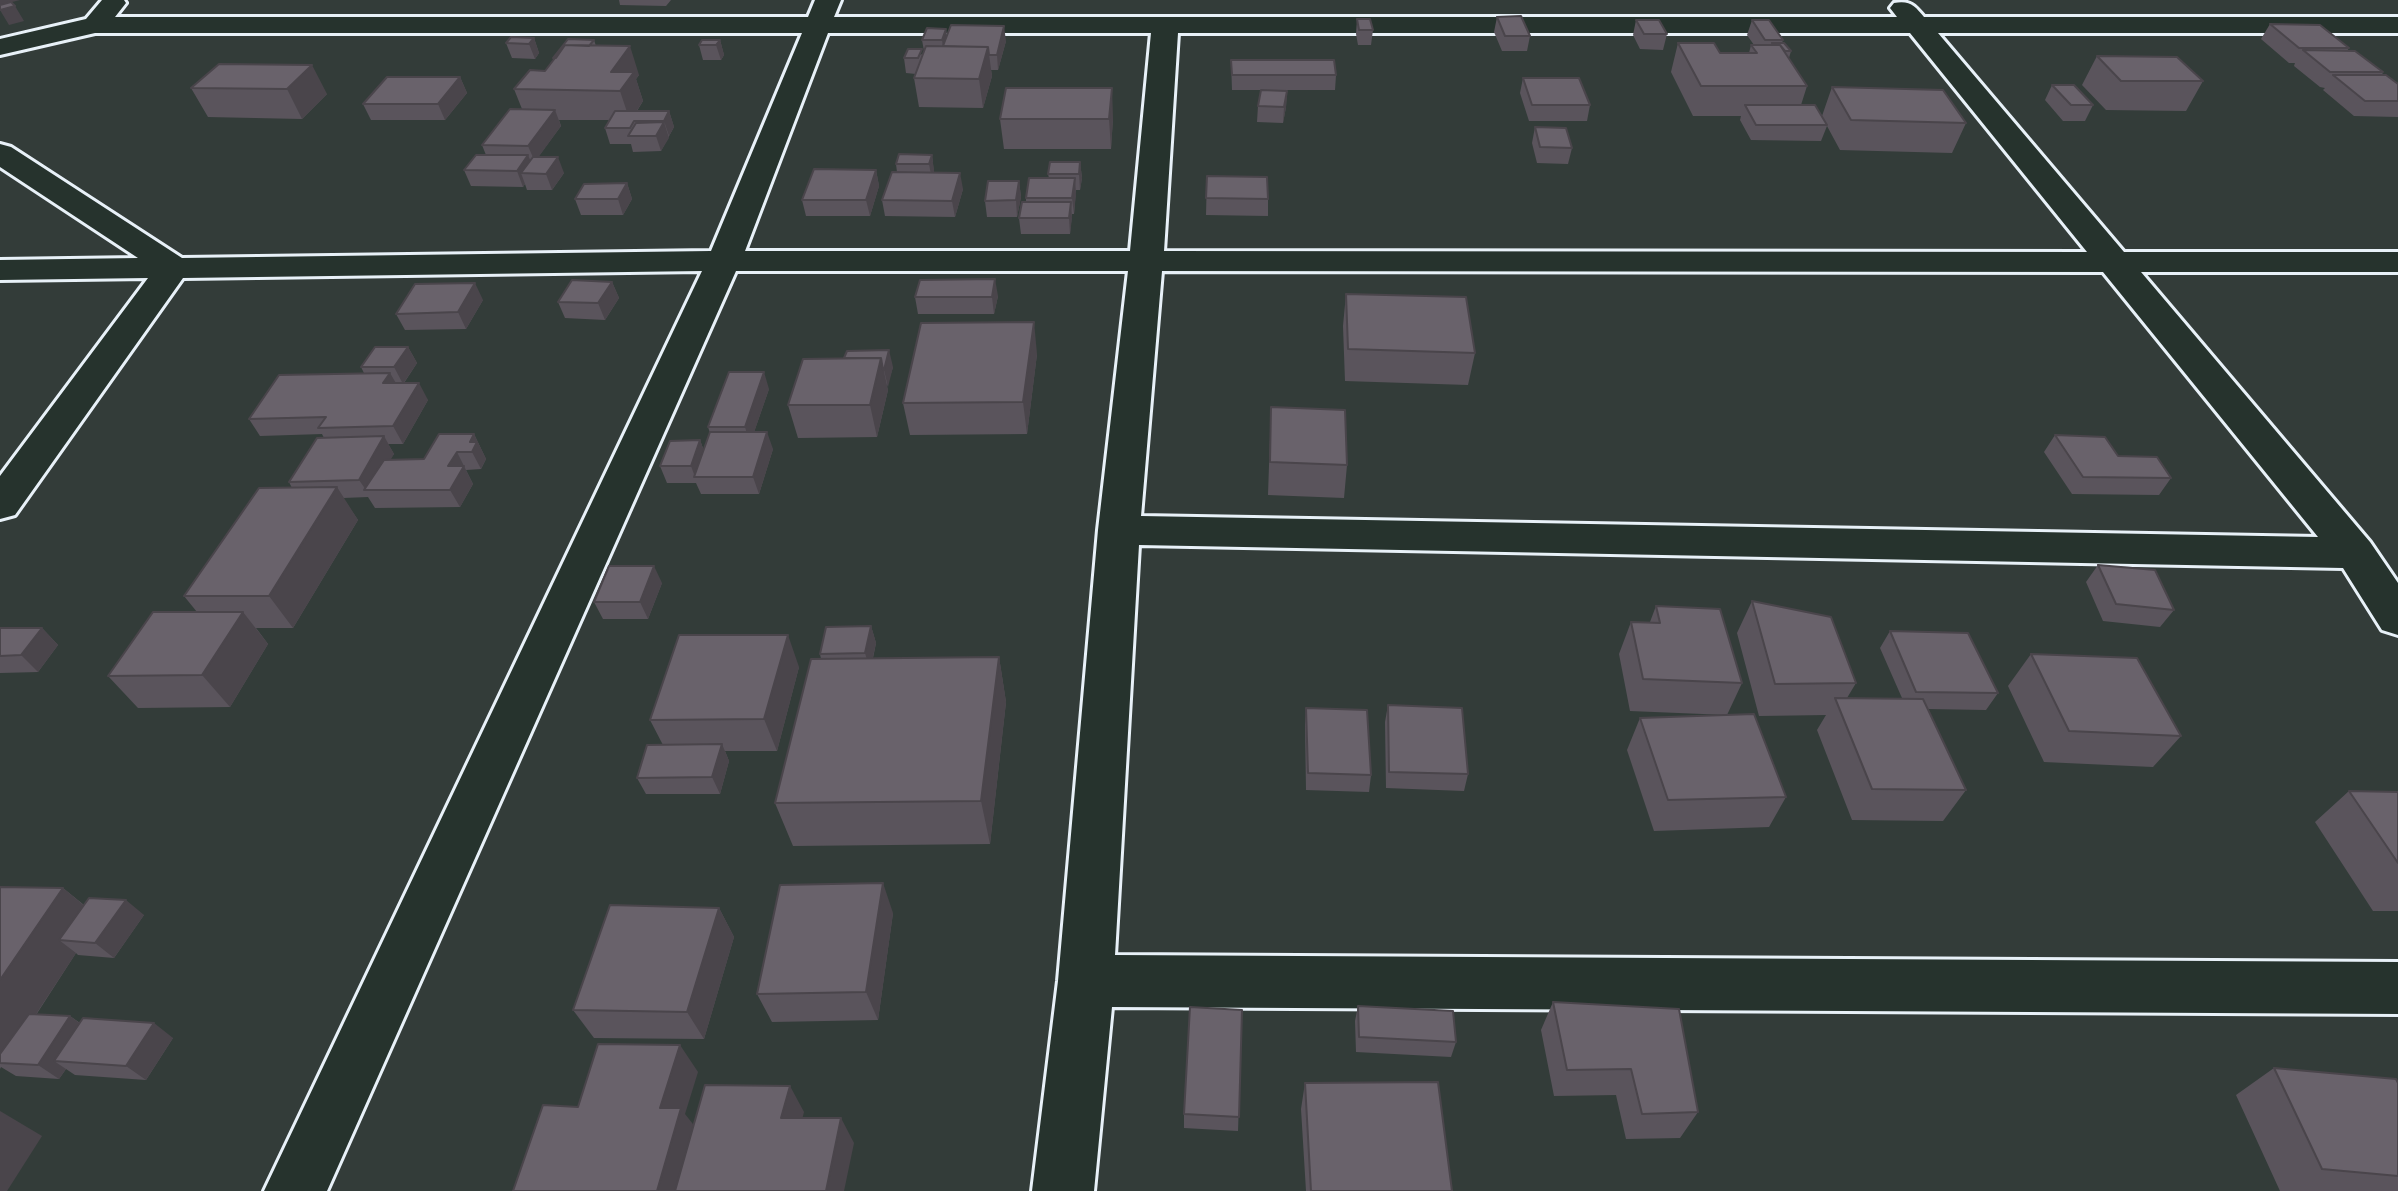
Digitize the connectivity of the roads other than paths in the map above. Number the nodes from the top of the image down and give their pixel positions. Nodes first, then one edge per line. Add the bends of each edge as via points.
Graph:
1 (116, 0) edge
2 (1896, 0) edge
3 (823, 12) edge
4 (95, 25) junction
5 (1165, 25) junction
6 (1917, 25) junction
7 (2398, 25) edge
8 (0, 47) edge
9 (0, 153) edge
10 (2113, 260) junction
11 (724, 261) junction
12 (2398, 262) edge
13 (1146, 263) junction
14 (174, 267) junction
15 (0, 270) edge
16 (0, 505) edge
17 (1119, 530) junction
18 (2355, 553) junction
19 (2398, 618) edge
20 (1086, 981) junction
21 (2398, 988) edge
22 (295, 1191) edge
23 (1063, 1191) edge

1 - 4 street
2 - 6 street
3 - 4 street
3 - 5 street
3 - 11 street
4 - 8 street
5 - 6 street
5 - 13 street
6 - 7 street
6 - 10 street
9 - 14 street
10 - 12 street
10 - 13 street
10 - 18 street
11 - 13 street
11 - 14 street
11 - 22 street
13 - 17 street
14 - 15 street
14 - 16 street
17 - 18 street
17 - 20 street
18 - 19 street
20 - 21 street
20 - 23 street

